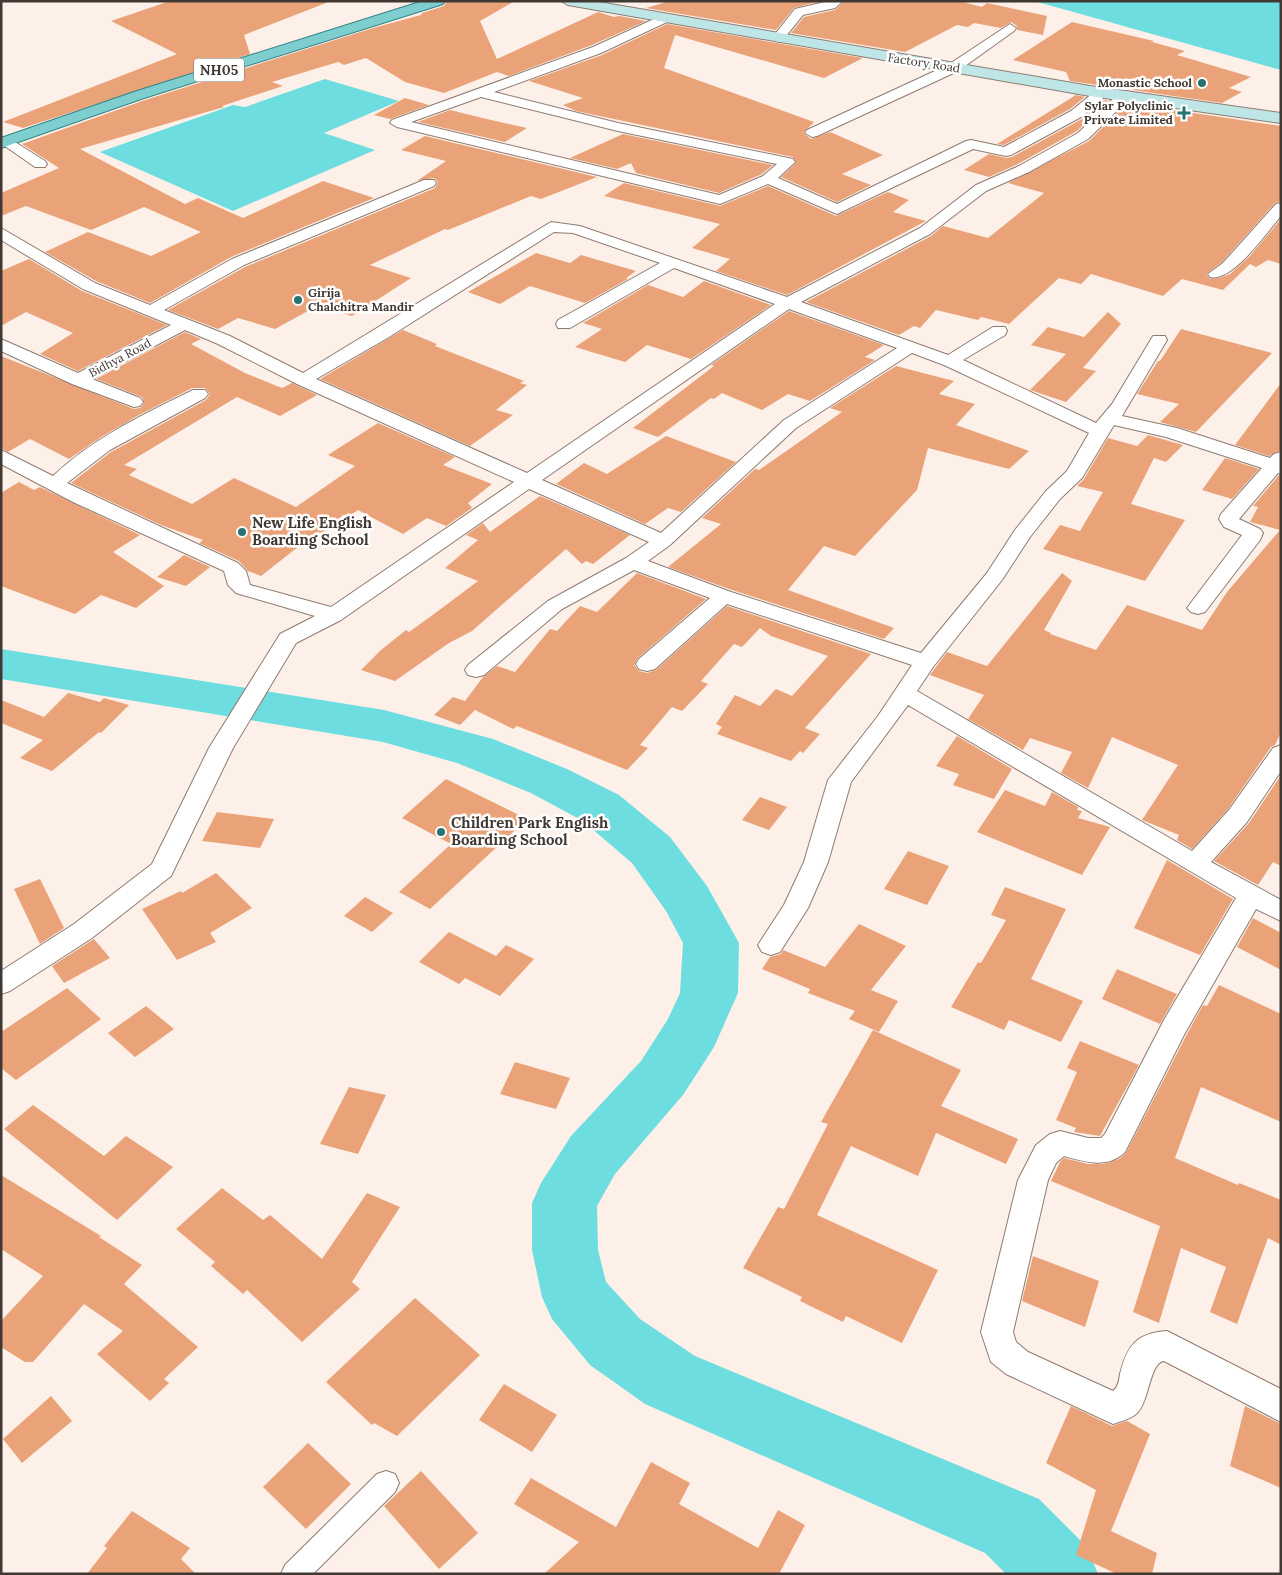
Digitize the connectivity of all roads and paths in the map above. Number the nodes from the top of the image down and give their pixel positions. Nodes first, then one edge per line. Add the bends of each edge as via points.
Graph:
1 (438, 1) edge
2 (568, 1) edge
3 (837, 1) edge
4 (665, 18) junction
5 (1010, 28) dead end
6 (778, 38) junction
7 (953, 68) junction
8 (1103, 92) junction
9 (481, 93) junction
10 (1125, 94) junction
11 (1281, 118) edge
12 (812, 134) dead end
13 (4, 142) edge
14 (40, 164) dead end
15 (768, 179) junction
16 (429, 182) dead end
17 (1281, 207) edge
18 (1, 233) edge
19 (673, 262) junction
20 (1216, 274) dead end
21 (786, 304) junction
22 (151, 311) junction
23 (185, 324) junction
24 (564, 324) dead end
25 (999, 331) dead end
26 (1159, 340) dead end
27 (1, 344) edge
28 (910, 347) junction
29 (950, 361) junction
30 (78, 380) junction
31 (303, 380) junction
32 (200, 394) dead end
33 (134, 402) dead end
34 (1104, 425) junction
35 (1, 456) edge
36 (1278, 464) edge
37 (528, 481) junction
38 (54, 485) junction
39 (663, 541) junction
40 (633, 562) junction
41 (724, 596) junction
42 (1198, 608) dead end
43 (334, 615) junction
44 (925, 662) junction
45 (647, 664) dead end
46 (476, 670) dead end
47 (904, 693) junction
48 (1281, 753) edge
49 (1195, 864) junction
50 (1250, 895) junction
51 (1281, 912) edge
52 (771, 944) dead end
53 (1, 984) edge
54 (1281, 1406) edge
55 (386, 1483) dead end
56 (294, 1574) edge

1 - 13 main road, NH05 via 140,95
2 - 4 main road, Factory Road
3 - 6 street via 799,12
4 - 6 main road, Factory Road
4 - 9 street via 597,50
5 - 7 street
6 - 7 main road, Factory Road
7 - 8 main road, Factory Road
7 - 12 street
8 - 10 main road, Factory Road
8 - 15 street via 1076,114 1006,152 970,144 837,210
9 - 15 street via 788,162
9 - 15 street via 397,123 720,200
10 - 11 main road, Factory Road
10 - 21 street via 1083,136 1024,169 981,188 925,231
13 - 14 street
16 - 22 street via 238,262
17 - 20 street via 1228,266
18 - 22 street via 89,286
19 - 21 street
19 - 24 street
19 - 31 street via 575,229 551,226
21 - 28 street
21 - 37 street
22 - 23 street
23 - 30 street, Bidhya Road
23 - 31 street
25 - 29 street
26 - 34 street via 1120,407
27 - 30 street, Bidhya Road
28 - 29 street
28 - 39 street via 790,424
29 - 34 street
30 - 33 street
31 - 37 street
32 - 38 street via 168,409 78,463
34 - 36 street via 1171,432
34 - 44 street via 1074,474 1022,534 995,576
35 - 38 street
36 - 42 street via 1229,519 1253,533
37 - 39 street
37 - 43 street
38 - 43 street via 231,567 243,589
39 - 40 street
40 - 41 street
40 - 46 street via 555,605
41 - 44 street
41 - 45 street
43 - 53 street via 288,639 221,748 162,870 83,931
44 - 47 street
47 - 49 street
47 - 52 street via 840,780 816,862 795,908
48 - 49 street via 1238,816
49 - 50 street
50 - 51 street
50 - 54 street via 1174,1028 1116,1143 1108,1150 1088,1150 1060,1143 1046,1154 1033,1180 997,1332 1002,1351 1018,1363 1113,1408 1123,1406 1129,1400 1142,1357 1153,1346 1167,1346
55 - 56 street

